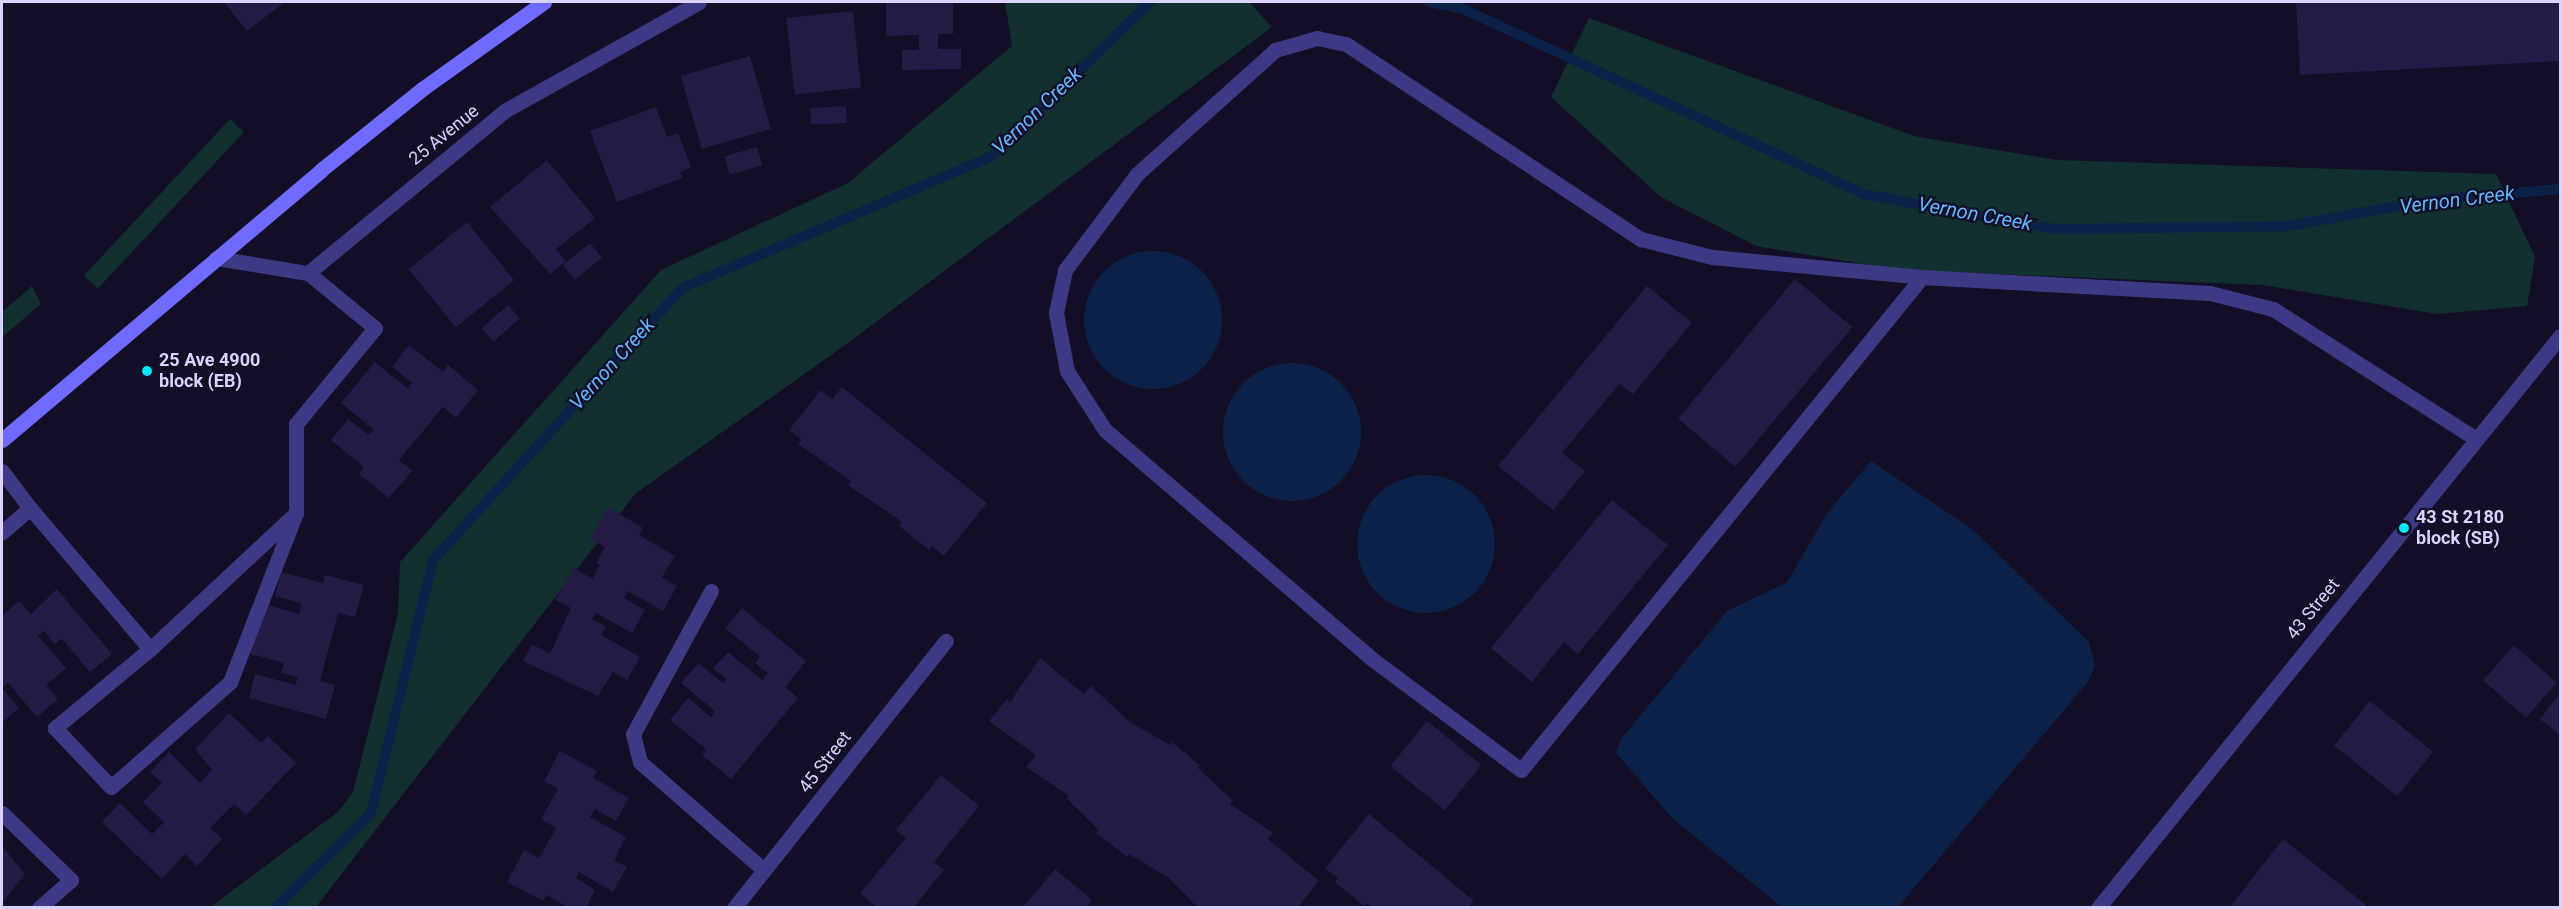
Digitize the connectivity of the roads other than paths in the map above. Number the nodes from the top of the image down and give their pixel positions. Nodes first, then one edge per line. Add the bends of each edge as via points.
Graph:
1 (544, 2) edge
2 (699, 2) edge
3 (216, 258) junction
4 (308, 273) junction
5 (1922, 277) junction
6 (2560, 336) edge
7 (2476, 439) junction
8 (2, 440) edge
9 (2, 471) edge
10 (30, 508) junction
11 (296, 513) junction
12 (2, 532) edge
13 (711, 591) dead end
14 (946, 641) dead end
15 (150, 650) junction
16 (2, 813) edge
17 (764, 870) junction
18 (39, 908) edge
19 (734, 908) edge
20 (2098, 908) edge

1 - 3 main road via 422,89
2 - 4 street, 25 Avenue via 506,110
3 - 4 street
3 - 8 main road
4 - 11 street via 375,328 296,424
5 - 5 street via 1712,257 1641,239 1346,44 1317,38 1275,50 1137,174 1065,270 1056,313 1068,371 1105,429 1371,658 1521,770
5 - 7 street via 2210,293 2274,309
6 - 7 street, 43 Street
7 - 20 street, 43 Street
9 - 10 street
10 - 12 street
10 - 15 street
11 - 15 street
11 - 15 street via 230,682 111,787 55,728
13 - 17 street via 633,734 640,762
14 - 17 street, 45 Street
16 - 18 street via 71,880
17 - 19 street, 45 Street

